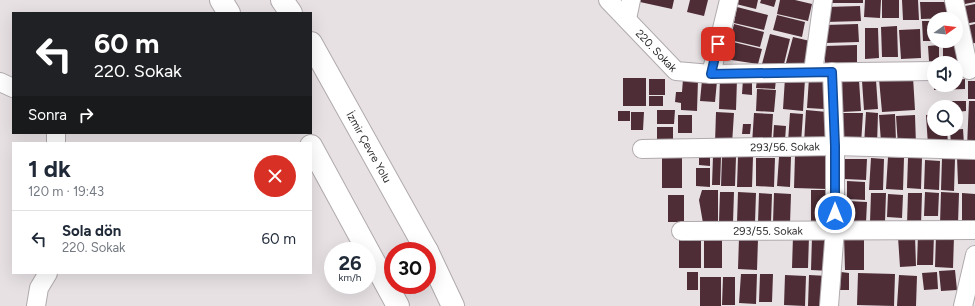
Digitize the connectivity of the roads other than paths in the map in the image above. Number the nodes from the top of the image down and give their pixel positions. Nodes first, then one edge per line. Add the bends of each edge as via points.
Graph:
1 (221, 0) edge
2 (282, 0) edge
3 (608, 0) edge
4 (631, 0) edge
5 (729, 0) edge
6 (823, 0) edge
7 (954, 0) edge
8 (228, 12) edge
9 (290, 12) edge
10 (627, 19) junction
11 (312, 45) edge
12 (967, 70) edge
13 (927, 71) edge
14 (813, 72) junction
15 (832, 72) junction
16 (711, 74) junction
17 (0, 82) edge
18 (12, 88) edge
19 (835, 146) junction
20 (312, 148) edge
21 (642, 149) dead end
22 (975, 150) edge
23 (835, 229) junction
24 (975, 230) edge
25 (681, 231) dead end
26 (422, 242) edge
27 (975, 255) edge
28 (436, 270) edge
29 (47, 274) edge
30 (36, 306) edge
31 (398, 306) edge
32 (453, 306) edge
33 (829, 306) edge
34 (963, 306) edge

1 - 8 highway
2 - 9 highway
3 - 10 street, 220. Sokak
4 - 10 street
5 - 16 street
6 - 14 street
7 - 12 street
10 - 16 street, 220. Sokak via 676,70
11 - 26 highway, İzmir Çevre Yolu
13 - 15 street, 220. Sokak
14 - 15 street, 220. Sokak
14 - 16 street, 220. Sokak
15 - 19 street
17 - 18 street
19 - 21 street, 293/56. Sokak
19 - 22 street, 293/56. Sokak
19 - 23 street
20 - 31 highway
23 - 24 street, 293/55. Sokak
23 - 25 street, 293/55. Sokak
23 - 33 street
27 - 34 street
28 - 32 highway, İzmir Çevre Yolu
29 - 30 street via 39,288

